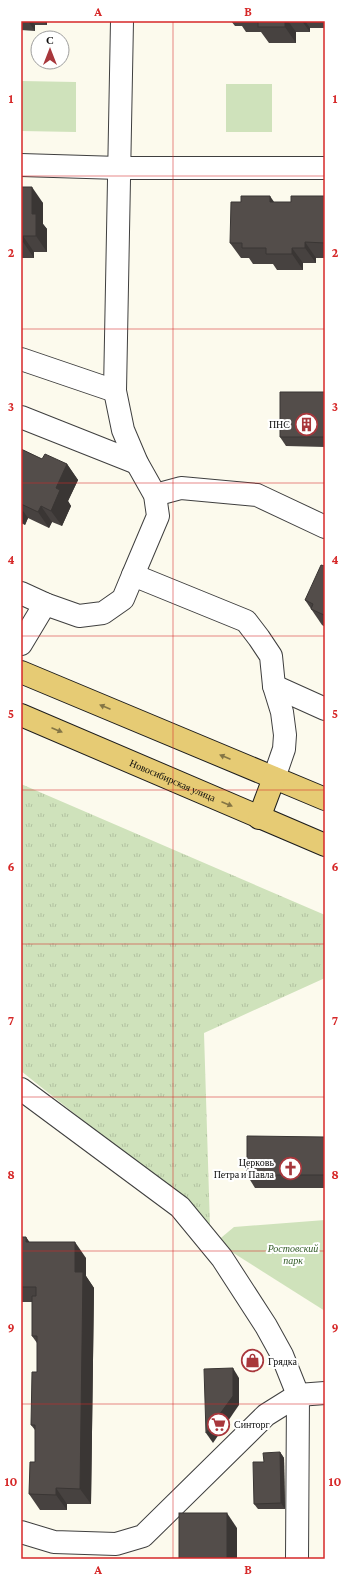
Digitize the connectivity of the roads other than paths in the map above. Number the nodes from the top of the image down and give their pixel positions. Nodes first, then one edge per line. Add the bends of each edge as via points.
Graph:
1 (122, 21) edge
2 (21, 165) edge
3 (120, 168) junction
4 (325, 168) edge
5 (21, 359) edge
6 (115, 391) junction
7 (21, 418) edge
8 (137, 463) junction
9 (155, 495) junction
10 (325, 527) edge
11 (133, 575) junction
12 (21, 593) edge
13 (45, 604) junction
14 (21, 644) edge
15 (21, 672) edge
16 (274, 686) junction
17 (325, 709) edge
18 (21, 715) edge
19 (274, 778) junction
20 (325, 799) edge
21 (259, 818) junction
22 (325, 845) edge
23 (21, 1089) edge
24 (325, 1394) edge
25 (298, 1395) junction
26 (21, 1532) edge
27 (297, 1559) edge

1 - 3 street
2 - 3 street
3 - 4 street
3 - 6 street
5 - 6 street
6 - 8 street via 123,430
7 - 8 street
8 - 9 street
9 - 10 street via 181,488 257,496
9 - 11 street via 158,516
11 - 13 street via 123,599 104,613 79,616
11 - 16 street via 246,621 271,656
12 - 13 street
13 - 14 street
19 -> 15 main road
16 - 17 street
16 - 19 street via 282,712 285,735 284,749
18 -> 21 main road, Новосибирская улица
19 - 20 main road
19 - 21 main road
21 - 22 main road, Новосибирская улица
23 - 25 street via 180,1207 222,1258 266,1326 282,1355
24 - 25 street
25 - 26 street via 266,1415 143,1536 116,1544 54,1542
25 - 27 street

